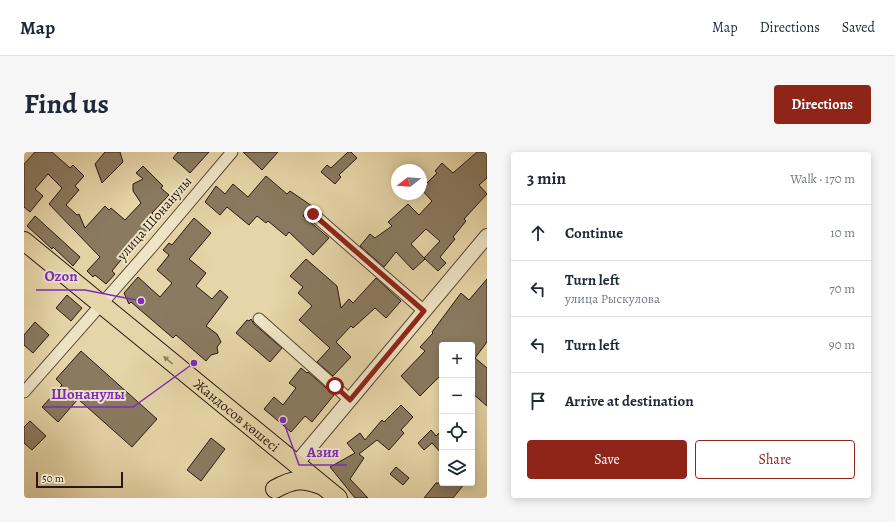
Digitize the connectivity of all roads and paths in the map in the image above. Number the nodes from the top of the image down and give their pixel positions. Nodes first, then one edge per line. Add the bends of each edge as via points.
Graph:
1 (232, 152) edge
2 (313, 214) dead end
3 (487, 236) edge
4 (24, 241) edge
5 (100, 304) junction
6 (424, 311) junction
7 (259, 319) dead end
8 (24, 392) edge
9 (350, 400) junction
10 (269, 442) junction
11 (296, 464) junction
12 (324, 486) junction
13 (271, 494) edge
14 (338, 498) edge

1 - 5 street, улица Шонанулы
2 - 6 street
3 - 6 street
4 - 5 main road, Жандосов көшесі
5 - 8 street, улица Шонанулы
10 -> 5 main road, Жандосов көшесі
6 - 9 street
7 - 9 street
9 - 11 street
10 - 11 main road, Жандосов көшесі
10 - 13 main road via 281,463 281,476
11 - 12 main road, Жандосов көшесі
11 - 13 main road
12 - 13 main road via 311,481 289,481
12 - 14 main road, Жандосов көшесі

